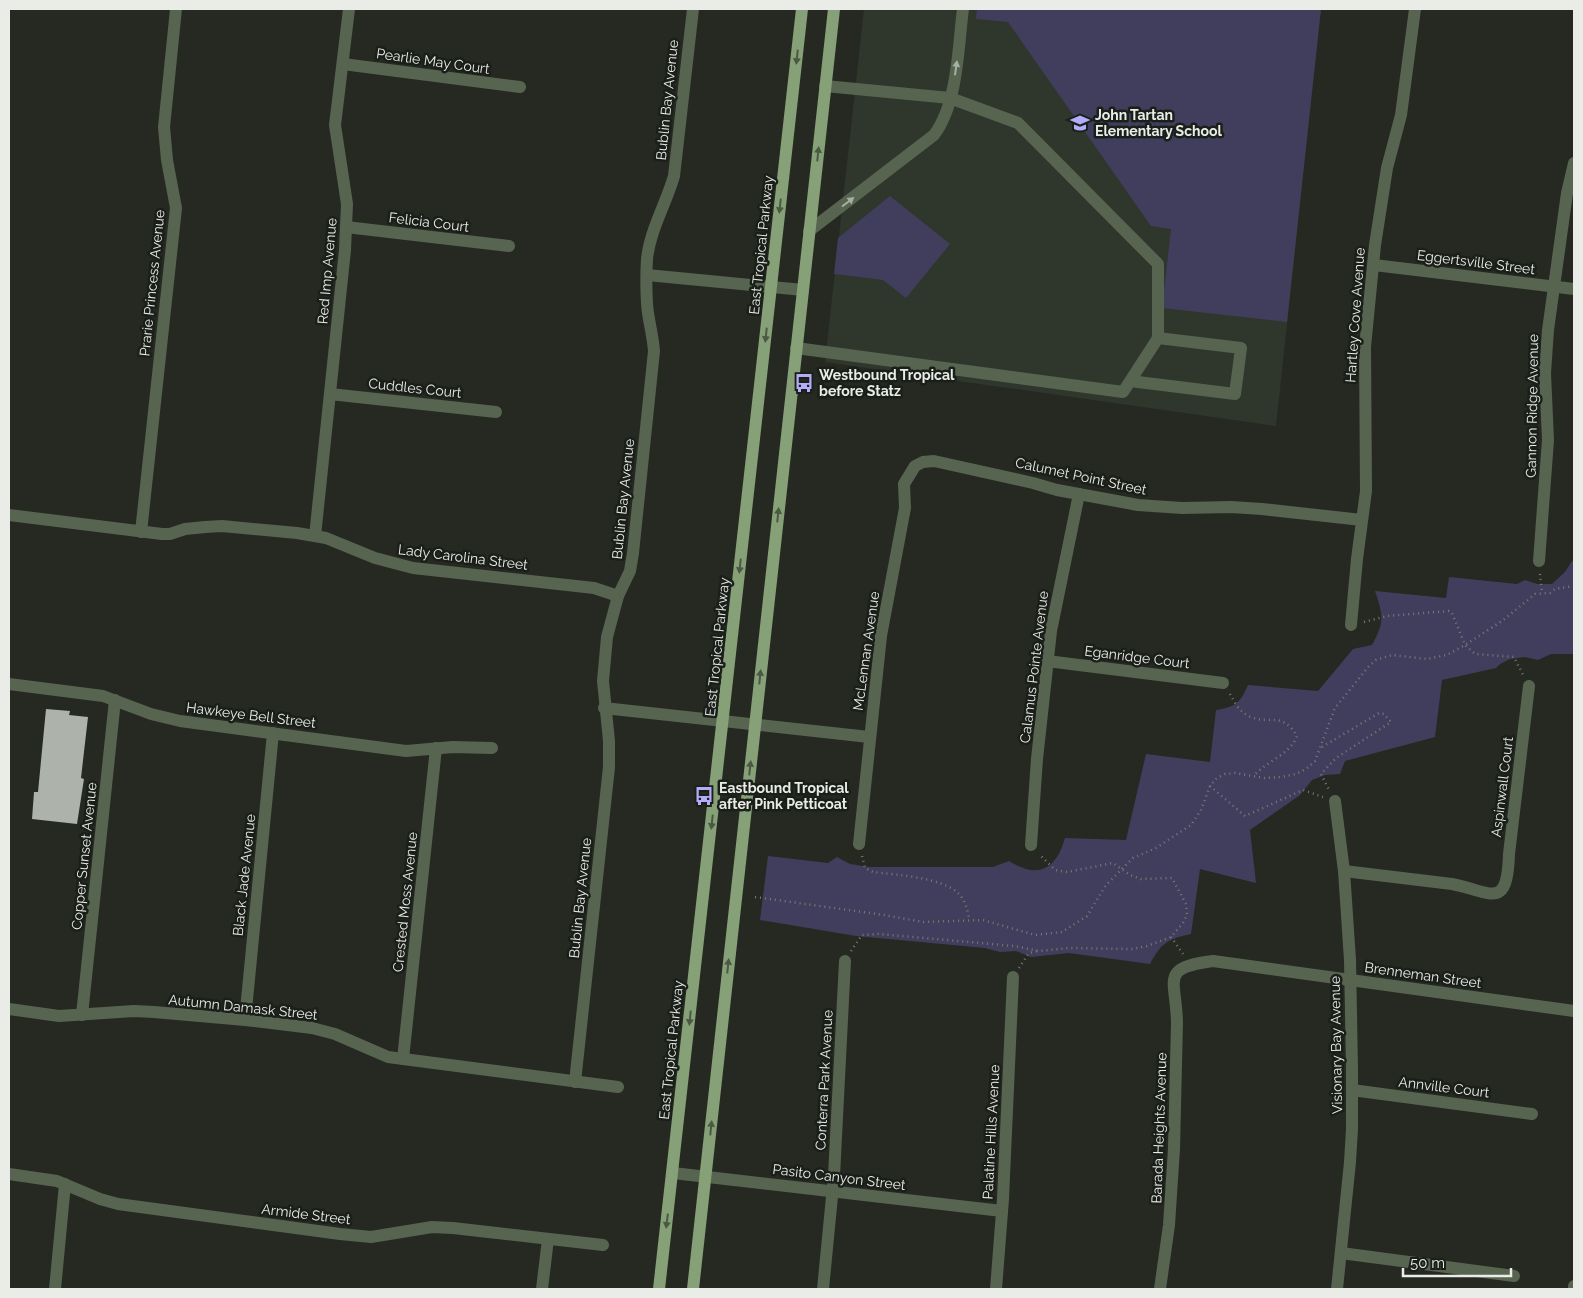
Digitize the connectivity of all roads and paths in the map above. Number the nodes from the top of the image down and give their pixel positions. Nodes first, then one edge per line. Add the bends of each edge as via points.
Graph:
1 (176, 9) edge
2 (349, 9) edge
3 (693, 9) edge
4 (802, 9) edge
5 (834, 9) edge
6 (963, 9) edge
7 (1415, 9) edge
8 (343, 64) junction
9 (825, 86) junction
10 (520, 87) dead end
11 (950, 98) junction
12 (1574, 163) edge
13 (346, 227) junction
14 (810, 231) junction
15 (509, 246) dead end
16 (1374, 265) junction
17 (647, 274) junction
18 (771, 286) junction
19 (1554, 287) junction
20 (1574, 289) edge
21 (803, 290) junction
22 (1158, 338) junction
23 (796, 348) junction
24 (1130, 381) junction
25 (330, 394) junction
26 (496, 412) dead end
27 (915, 466) joint
28 (1079, 494) junction
29 (9, 516) edge
30 (1362, 520) junction
31 (141, 532) junction
32 (315, 536) junction
33 (1538, 562) joint
34 (1574, 586) edge
35 (1542, 593) junction
36 (618, 596) junction
37 (1351, 625) joint
38 (1465, 645) junction
39 (1047, 662) junction
40 (1223, 683) joint
41 (9, 684) edge
42 (1530, 686) joint
43 (115, 700) junction
44 (604, 708) junction
45 (724, 722) junction
46 (755, 725) junction
47 (273, 733) junction
48 (869, 737) junction
49 (436, 748) junction
50 (492, 748) dead end
51 (1320, 748) junction
52 (1254, 776) junction
53 (1210, 786) junction
54 (1335, 801) junction
55 (859, 844) joint
56 (1031, 845) joint
57 (1120, 869) junction
58 (1344, 871) junction
59 (755, 897) dead end
60 (969, 919) junction
61 (1171, 937) junction
62 (1040, 951) junction
63 (845, 961) joint
64 (1185, 967) junction
65 (1013, 977) joint
66 (1350, 980) junction
67 (9, 1009) edge
68 (1574, 1011) edge
69 (82, 1015) junction
70 (245, 1020) junction
71 (403, 1060) junction
72 (575, 1082) junction
73 (618, 1088) dead end
74 (1352, 1090) junction
75 (1532, 1114) dead end
76 (673, 1173) junction
77 (9, 1174) edge
78 (705, 1176) junction
79 (65, 1184) junction
80 (832, 1191) junction
81 (1002, 1211) junction
82 (548, 1239) junction
83 (603, 1245) dead end
84 (1341, 1252) junction
85 (1514, 1276) dead end
86 (55, 1289) edge
87 (542, 1289) edge
88 (659, 1289) edge
89 (693, 1289) edge
90 (824, 1289) edge
91 (996, 1289) edge
92 (1160, 1289) edge
93 (1337, 1289) edge

1 - 31 street, Prarie Princess Avenue via 164,127 176,208
2 - 8 street, Red Imp Avenue
3 - 17 street, Bublin Bay Avenue via 674,176 650,243
4 -> 18 main road, East Tropical Parkway
5 - 9 main road
11 -> 6 street
7 - 16 street, Hartley Cove Avenue via 1401,115 1387,168
8 - 10 street, Pearlie May Court
8 - 13 street, Red Imp Avenue via 335,125 348,204
9 - 11 street
14 -> 9 main road
14 -> 11 street via 934,135 942,124
11 - 22 street via 1018,123 1158,264
12 - 19 street, Gannon Ridge Avenue
13 - 15 street, Felicia Court
13 - 25 street, Red Imp Avenue
14 - 21 main road
16 - 19 street, Eggertsville Street
16 - 30 street, Hartley Cove Avenue via 1365,347 1367,458
17 - 18 street
17 - 36 street, Bublin Bay Avenue via 654,351 633,553 630,572
18 - 21 street
18 -> 45 main road, East Tropical Parkway
19 - 20 street, Eggertsville Street
19 - 33 street, Gannon Ridge Avenue via 1545,373 1548,440
21 - 23 main road
22 - 24 street
22 - 24 street via 1241,348 1235,394
23 - 24 street via 1123,392
46 -> 23 main road
25 - 26 street, Cuddles Court
25 - 32 street, Red Imp Avenue
27 - 28 street, Calumet Point Street via 934,461
27 - 48 street, McLennan Avenue via 904,484 905,508 881,636
28 - 30 street, Calumet Point Street via 1138,505 1262,509
28 - 39 street, Calamus Pointe Avenue
29 - 31 street, Lady Carolina Street
30 - 37 street, Hartley Cove Avenue
31 - 32 street, Lady Carolina Street via 170,534 185,529 222,526
32 - 36 street, Lady Carolina Street via 412,568 594,588
33 - 35 path
34 - 35 path
35 - 38 path via 1535,594
36 - 44 street, Bublin Bay Avenue via 607,637
37 - 38 path via 1387,616 1449,611
38 - 42 path via 1475,654 1514,657
38 - 51 path via 1427,659 1392,655 1376,660 1335,708
39 - 40 street, Eganridge Court
39 - 56 street, Calamus Pointe Avenue
40 - 52 path via 1238,708 1252,718 1285,723 1297,736 1294,745
41 - 43 street, Hawkeye Bell Street via 90,693
42 - 58 street, Aspinwall Court via 1508,872 1502,891 1491,894 1452,884
43 - 47 street, Hawkeye Bell Street via 180,721
43 - 69 street, Copper Sunset Avenue
44 - 45 street
44 - 72 street, Bublin Bay Avenue via 609,767
45 - 46 street
45 -> 76 main road, East Tropical Parkway
46 - 48 street
78 -> 46 main road
47 - 49 street, Hawkeye Bell Street via 406,751
47 - 70 street, Black Jade Avenue
48 - 55 street, McLennan Avenue
49 - 50 street, Hawkeye Bell Street
49 - 71 street, Crested Moss Avenue
51 - 52 path via 1314,761 1296,774
51 - 54 path via 1379,712 1390,722 1336,758 1321,774
52 - 53 path via 1225,774
53 - 54 path via 1245,816 1303,790
53 - 57 path via 1190,824
54 - 58 street, Visionary Bay Avenue
55 - 60 path via 865,868 873,872 928,879 948,888 959,894
56 - 57 path via 1055,870 1067,872 1113,864
57 - 60 path via 1086,916 1062,932 1035,935
57 - 61 path via 1141,878 1172,878 1186,904 1187,915
58 - 66 street, Visionary Bay Avenue
59 - 60 path via 923,922
61 - 62 path via 1132,949
61 - 64 path
62 - 63 path via 1014,946 862,934
62 - 65 path via 1029,953
63 - 80 street, Conterra Park Avenue
64 - 66 street, Brenneman Street via 1213,961
64 - 92 street, Barada Heights Avenue via 1176,974 1173,985 1177,1002 1174,1149 1170,1224
65 - 81 street, Palatine Hills Avenue
66 - 68 street, Brenneman Street
66 - 74 street, Visionary Bay Avenue
67 - 69 street, Autumn Damask Street via 58,1016
69 - 70 street, Autumn Damask Street via 154,1012
70 - 71 street, Autumn Damask Street via 312,1028 334,1034 377,1054
71 - 72 street, Autumn Damask Street
72 - 73 street, Autumn Damask Street
74 - 75 street, Annville Court
74 - 84 street, Visionary Bay Avenue via 1350,1162
76 - 78 street, Pasito Canyon Street
76 -> 88 main road, East Tropical Parkway
77 - 79 street, Armide Street
78 - 80 street, Pasito Canyon Street
78 - 89 main road
79 - 82 street, Armide Street via 126,1206 340,1234 371,1236 439,1227
79 - 86 street
80 - 81 street, Pasito Canyon Street
80 - 90 street, Conterra Park Avenue
81 - 91 street, Palatine Hills Avenue
82 - 83 street, Armide Street
82 - 87 street
84 - 85 street
84 - 93 street, Visionary Bay Avenue

